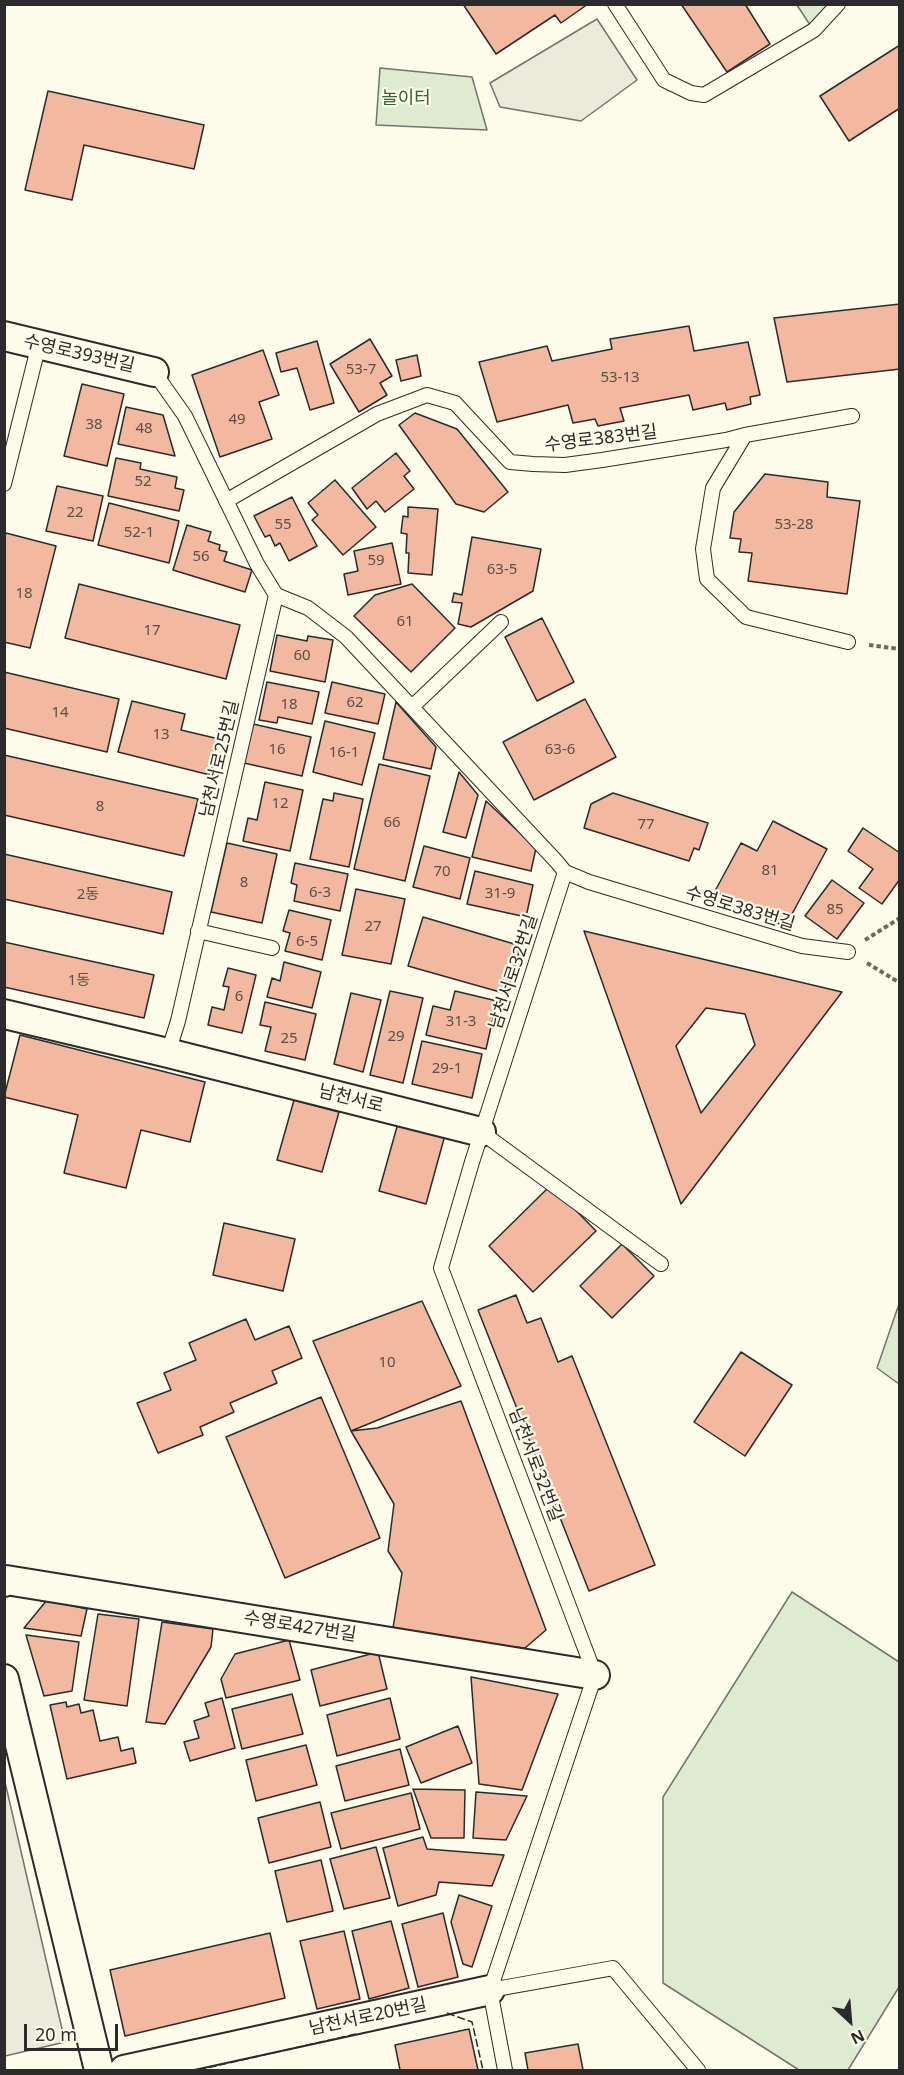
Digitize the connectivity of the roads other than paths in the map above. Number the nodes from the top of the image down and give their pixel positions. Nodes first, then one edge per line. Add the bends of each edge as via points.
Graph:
1 (615, 4) edge
2 (837, 4) edge
3 (4, 336) edge
4 (39, 344) junction
5 (154, 372) joint
6 (852, 416) dead end
7 (746, 435) junction
8 (4, 484) edge
9 (226, 501) junction
10 (276, 595) junction
11 (501, 622) dead end
12 (848, 642) road end
13 (412, 707) junction
14 (565, 872) junction
15 (198, 931) junction
16 (272, 948) dead end
17 (848, 952) road end
18 (4, 1014) edge
19 (168, 1053) junction
20 (481, 1132) junction
21 (661, 1264) dead end
22 (5, 1578) edge
23 (595, 1675) junction
24 (4, 1679) edge
25 (490, 1990) junction
26 (99, 2070) edge
27 (124, 2070) edge
28 (505, 2070) edge
29 (698, 2070) edge

1 - 2 lane via 664,80 704,95 814,30
3 - 4 street, 수영로393번길
4 - 5 street, 수영로393번길
4 - 8 lane
5 - 9 lane via 185,416
6 - 7 lane, 수영로383번길
7 - 9 lane, 수영로383번길 via 584,463 510,462 454,403 427,395 377,414
7 - 12 lane via 713,489 702,549 707,579 746,617
9 - 10 lane
10 - 13 lane, 수영로383번길 via 308,608 346,637
10 - 15 lane, 남천서로25번길
11 - 13 lane
13 - 14 lane, 수영로383번길
14 - 17 lane, 수영로383번길 via 802,946
14 - 20 lane, 남천서로32번길
15 - 16 lane
15 - 19 lane, 남천서로25번길
18 - 19 street, 남천서로
19 - 20 street, 남천서로
20 - 21 lane, 남천서로
20 - 23 lane, 남천서로32번길 via 441,1268
22 - 23 street, 수영로427번길
23 - 25 lane
24 - 26 street
25 - 27 street, 남천서로20번길
25 - 28 lane
25 - 29 lane, 남천서로20번길 via 613,1968

